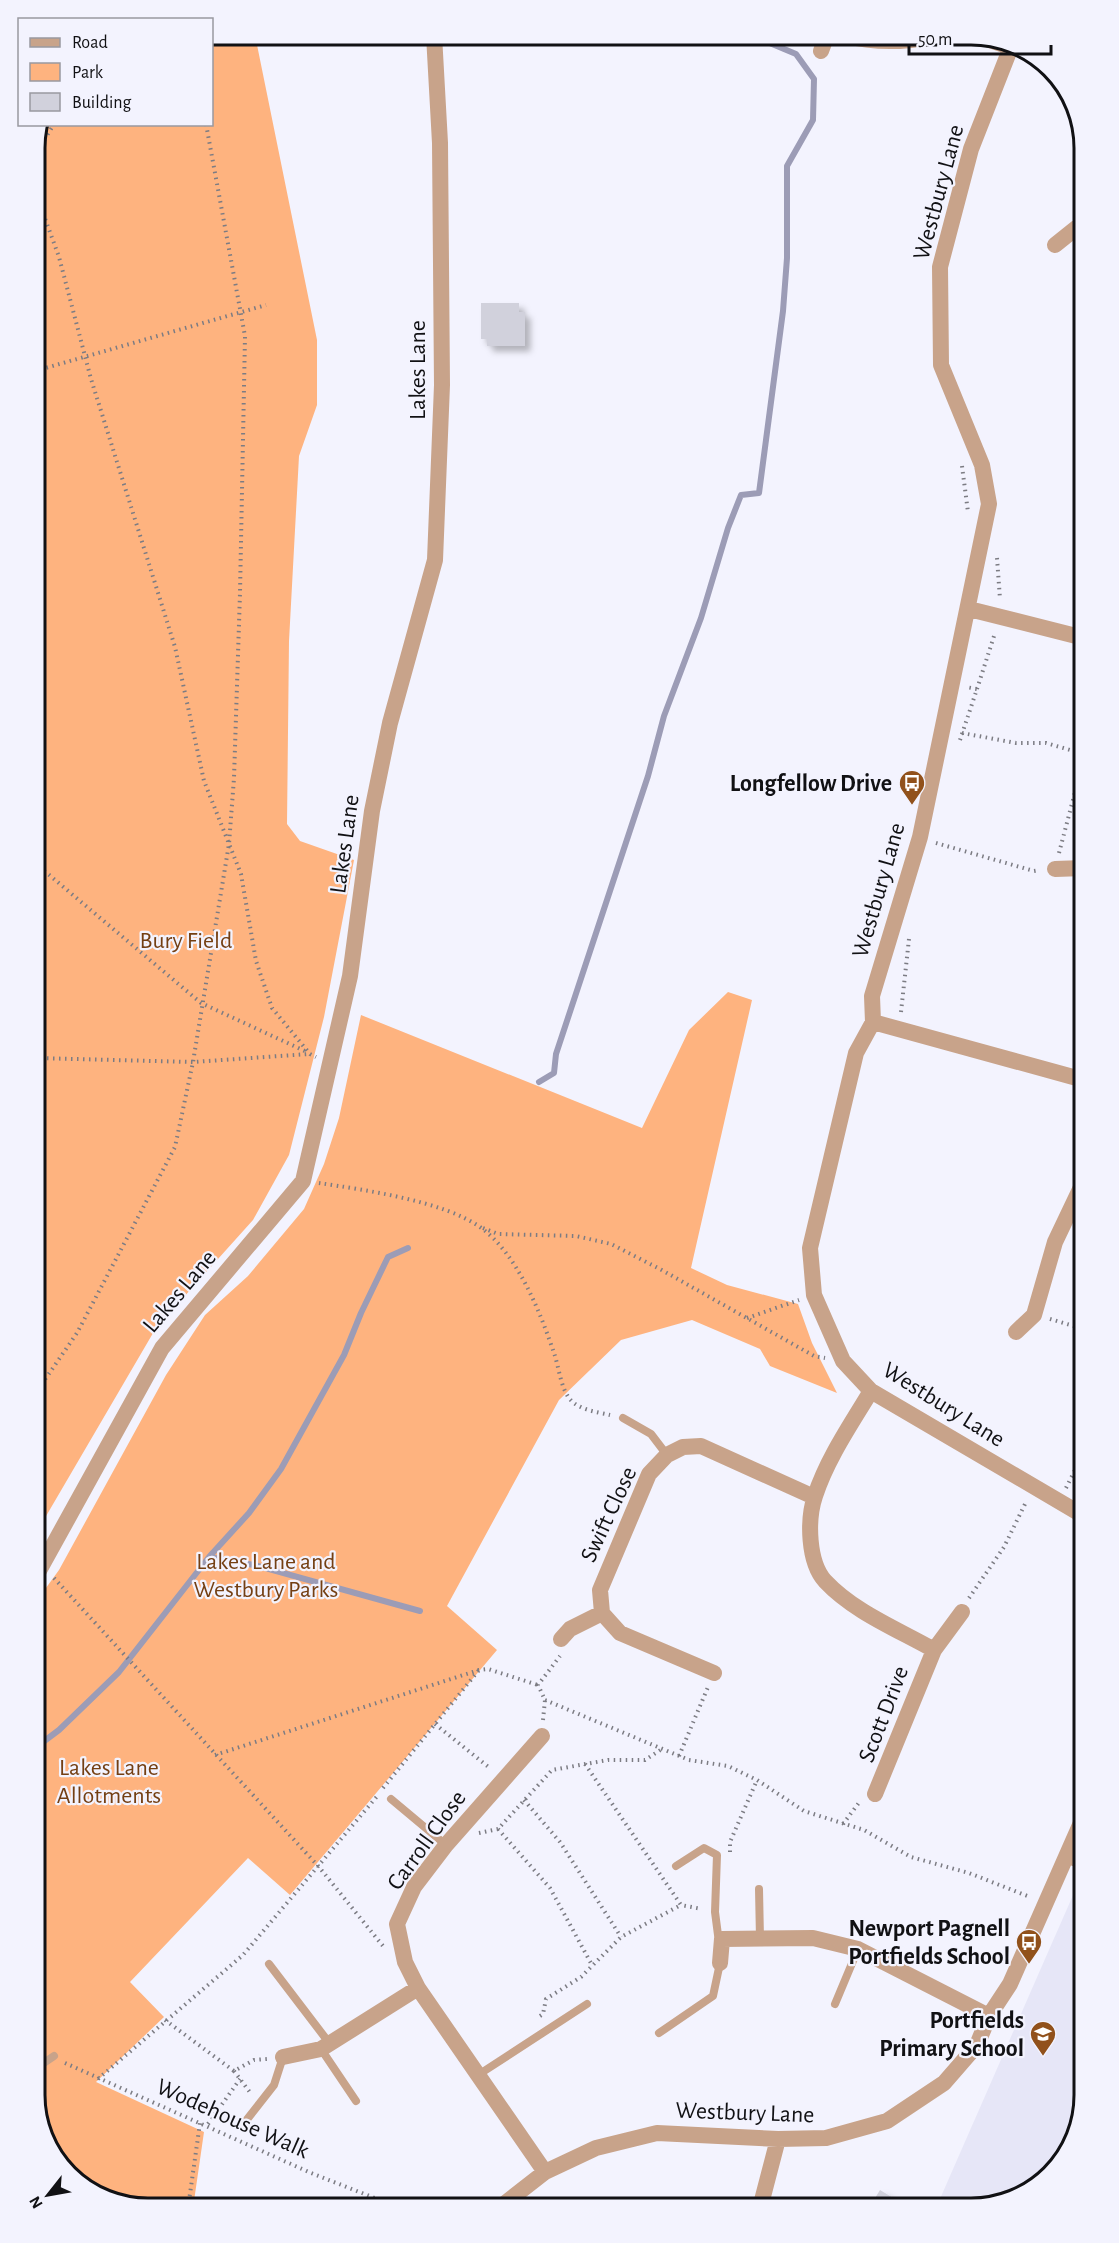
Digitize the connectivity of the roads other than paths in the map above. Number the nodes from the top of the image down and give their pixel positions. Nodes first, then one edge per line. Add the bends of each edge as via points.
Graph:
1 (435, 45) edge
2 (823, 45) edge
3 (821, 51) dead end
4 (1009, 52) edge
5 (1074, 230) edge
6 (1055, 245) dead end
7 (969, 609) junction
8 (1074, 635) edge
9 (1074, 868) edge
10 (1055, 869) road end
11 (873, 1022) junction
12 (1074, 1077) edge
13 (1074, 1202) edge
14 (1016, 1332) dead end
15 (872, 1391) junction
16 (623, 1418) road end
17 (667, 1455) junction
18 (814, 1497) junction
19 (1074, 1510) edge
20 (45, 1559) edge
21 (962, 1612) road end
22 (602, 1613) junction
23 (561, 1639) road end
24 (934, 1650) junction
25 (714, 1673) road end
26 (542, 1736) road end
27 (875, 1794) road end
28 (391, 1799) dead end
29 (1074, 1839) edge
30 (446, 1845) junction
31 (1065, 1859) junction
32 (1074, 1862) edge
33 (676, 1866) dead end
34 (759, 1889) dead end
35 (722, 1939) junction
36 (760, 1940) junction
37 (858, 1949) junction
38 (720, 1963) joint
39 (269, 1964) dead end
40 (418, 1988) junction
41 (587, 2004) dead end
42 (835, 2004) dead end
43 (989, 2016) junction
44 (659, 2033) dead end
45 (326, 2047) junction
46 (54, 2056) road end
47 (283, 2057) joint
48 (45, 2062) edge
49 (478, 2074) junction
50 (356, 2101) dead end
51 (245, 2122) dead end
52 (778, 2139) junction
53 (545, 2172) junction
54 (512, 2198) edge
55 (763, 2198) edge

1 - 20 street, Lakes Lane via 440,143 442,385 435,560 390,723 372,811 350,976 303,1181 162,1348
2 - 3 street
4 - 7 street, Westbury Lane via 971,149 940,267 941,365 982,465 989,504
5 - 6 street
7 - 8 street
7 - 11 street, Westbury Lane via 920,837 872,996
9 - 10 street
11 - 12 street
11 - 15 street, Westbury Lane via 856,1053 810,1248 814,1295 843,1361
13 - 14 street via 1055,1242 1034,1315
15 - 18 street, Scott Drive via 845,1433
15 - 19 street, Westbury Lane
16 - 17 lane via 651,1434
17 - 18 street, Swift Close via 683,1447 701,1446
17 - 22 street, Swift Close via 649,1474 600,1590
18 - 24 street, Scott Drive via 811,1543 814,1562 823,1578 857,1607
21 - 24 street, Scott Drive
22 - 23 street via 570,1629
22 - 25 street via 620,1634
24 - 27 street, Scott Drive
26 - 30 street, Carroll Close
28 - 30 lane
29 - 31 street, Westbury Lane
30 - 40 street, Carroll Close via 414,1887 397,1924 405,1962
31 - 32 lane
31 - 43 street, Westbury Lane via 1010,1984
33 - 35 lane via 704,1848 717,1855 715,1912
34 - 36 lane
35 - 36 street
35 - 38 street
36 - 37 street via 813,1938
37 - 42 lane
37 - 43 street
38 - 44 lane via 713,1996
39 - 45 lane
40 - 45 street
40 - 49 street, Carroll Close
41 - 49 lane
43 - 52 street, Westbury Lane via 977,2044 944,2083 886,2121 826,2138
45 - 47 street
45 - 50 lane
46 - 48 lane
47 - 51 lane via 274,2085
49 - 53 street, Carroll Close
52 - 53 street, Westbury Lane via 657,2133 596,2148
52 - 55 street
53 - 54 street, Westbury Lane

